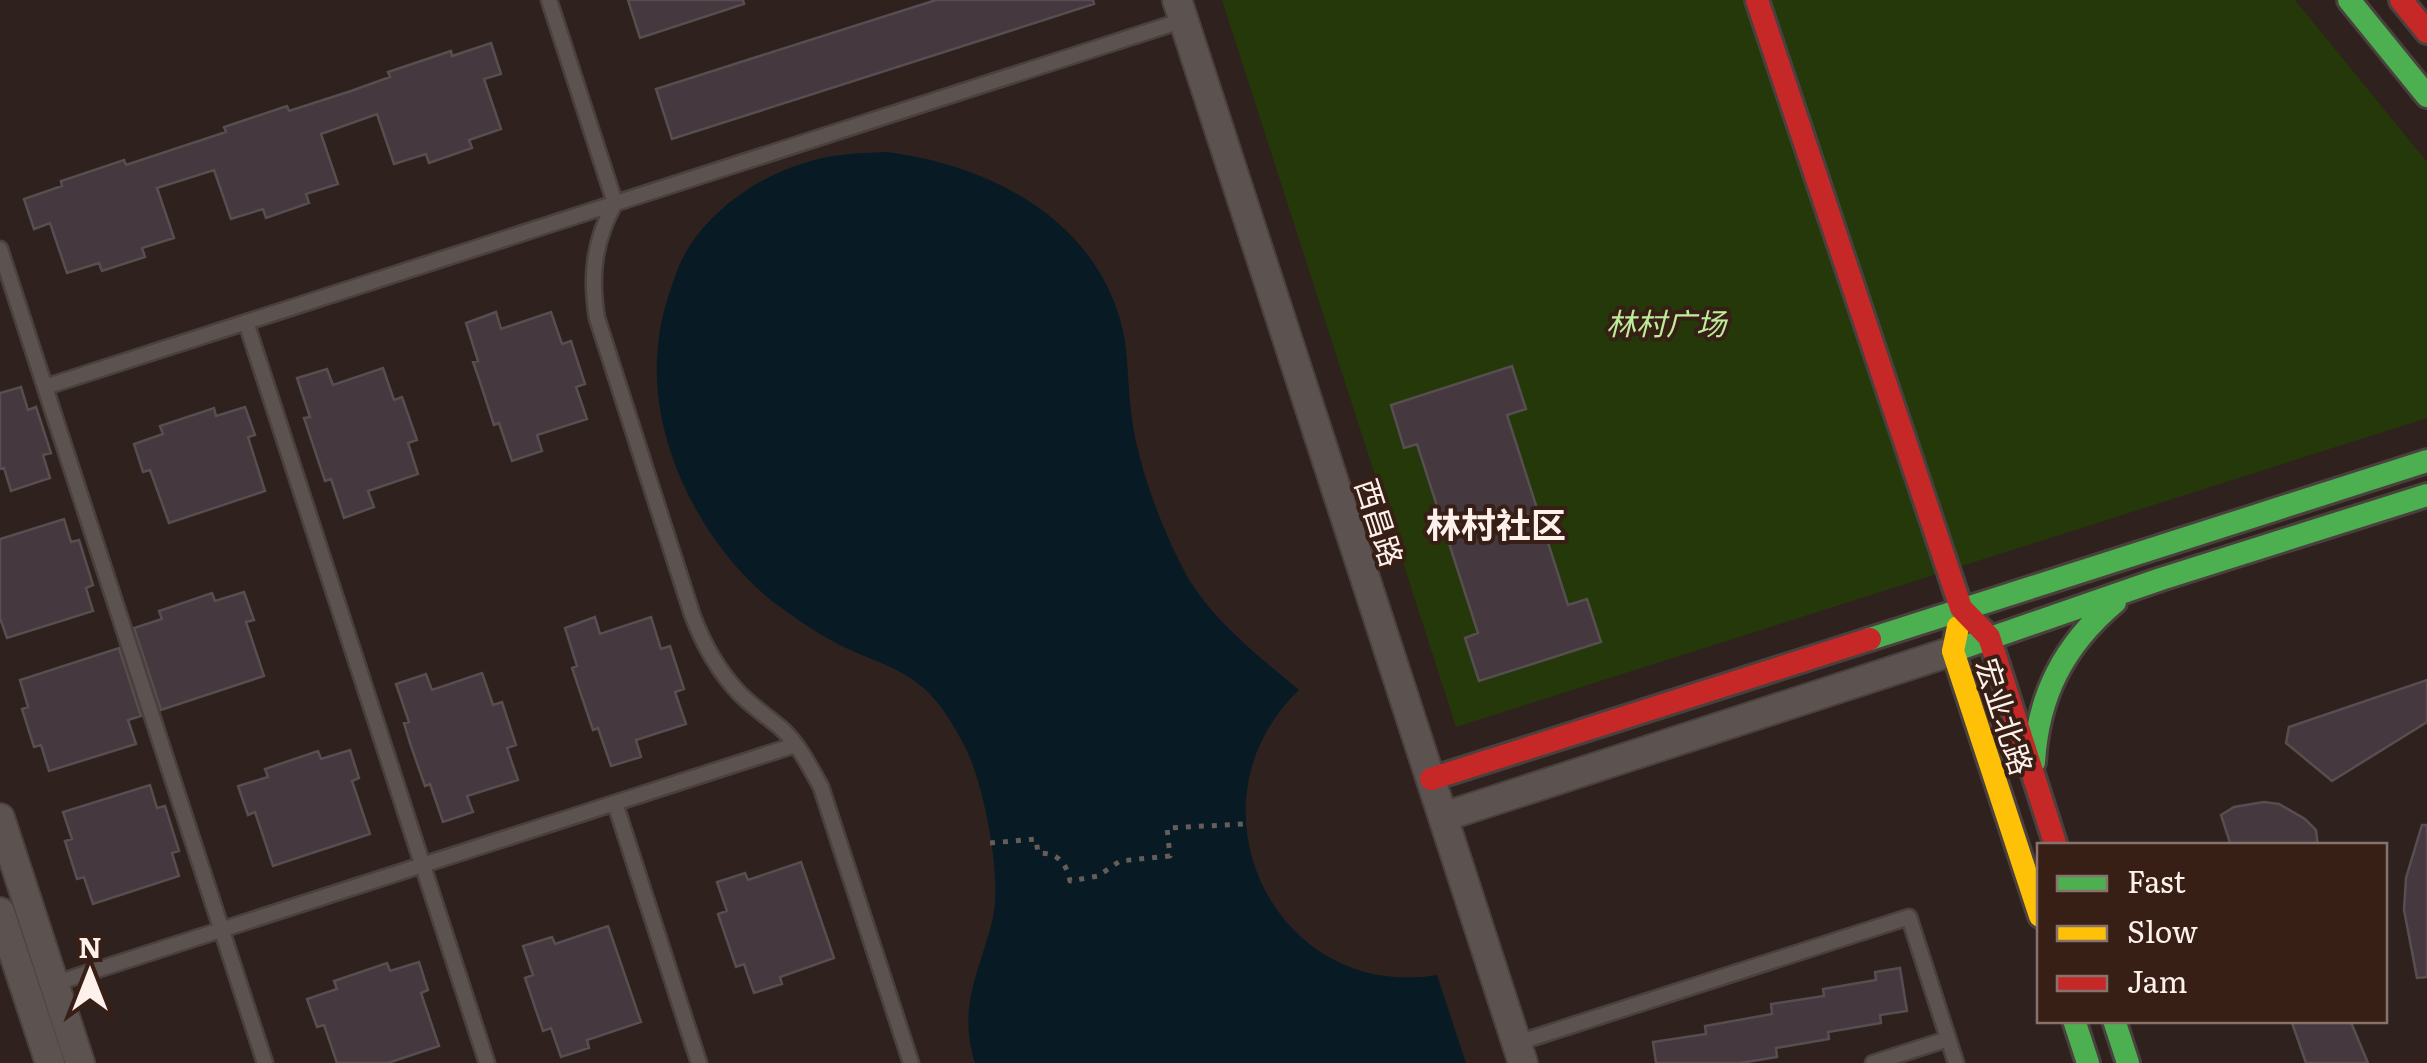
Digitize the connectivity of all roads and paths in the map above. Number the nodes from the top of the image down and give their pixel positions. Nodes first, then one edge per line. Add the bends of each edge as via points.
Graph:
1 (549, 0) edge
2 (1758, 0) edge
3 (2349, 0) edge
4 (2401, 0) edge
5 (1180, 10) edge
6 (2427, 32) edge
7 (2427, 96) edge
8 (615, 203) junction
9 (0, 250) edge
10 (246, 322) junction
11 (44, 386) junction
12 (2427, 461) edge
13 (2427, 495) edge
14 (2162, 579) junction
15 (1961, 608) junction
16 (1989, 637) junction
17 (1953, 650) junction
18 (795, 745) junction
19 (1431, 780) junction
20 (2036, 786) junction
21 (614, 803) junction
22 (0, 818) edge
23 (1443, 818) junction
24 (1244, 824) dead end
25 (990, 842) dead end
26 (2055, 843) edge
27 (422, 865) junction
28 (2037, 907) edge
29 (0, 912) edge
30 (221, 930) junction
31 (54, 984) junction
32 (26, 992) junction
33 (2075, 1023) edge
34 (2115, 1023) edge
35 (1948, 1039) junction
36 (1520, 1053) edge
37 (50, 1063) edge
38 (80, 1063) edge
39 (265, 1063) edge
40 (487, 1063) edge
41 (699, 1063) edge
42 (911, 1063) edge
43 (1872, 1063) edge
44 (1956, 1063) edge
45 (2088, 1063) edge
46 (2128, 1063) edge

1 - 8 lane
2 - 15 main road
3 - 7 main road
4 - 6 main road
5 - 8 lane
5 - 19 street, 西昌路
8 - 10 lane
8 - 18 lane via 594,258 597,318 692,614 724,676
9 - 11 lane
10 - 11 lane
10 - 27 lane
11 - 30 lane
12 - 15 main road
13 - 14 main road
14 - 16 main road
14 - 20 main road via 2099,614 2055,670 2036,727
15 - 16 main road, 宏业北路
15 - 17 main road, 宏业北路
15 - 19 main road
16 - 17 main road
16 - 20 main road, 宏业北路
17 - 23 street
17 - 28 main road, 宏业北路
18 - 21 lane
18 - 42 lane via 821,787
19 - 23 street, 西昌路
20 - 26 main road, 宏业北路
21 - 27 lane
21 - 41 lane
22 - 31 street
23 - 36 street, 西昌路
24 - 25 path via 1167,828 1170,856 1120,861 1098,876 1070,881 1058,858 1038,854 1036,839
27 - 30 lane
27 - 40 lane
29 - 32 street
30 - 31 lane
30 - 39 lane
31 - 32 lane
31 - 38 street
32 - 37 street
33 - 45 main road
34 - 46 main road
35 - 36 lane via 1908,918
35 - 43 lane
35 - 44 lane

